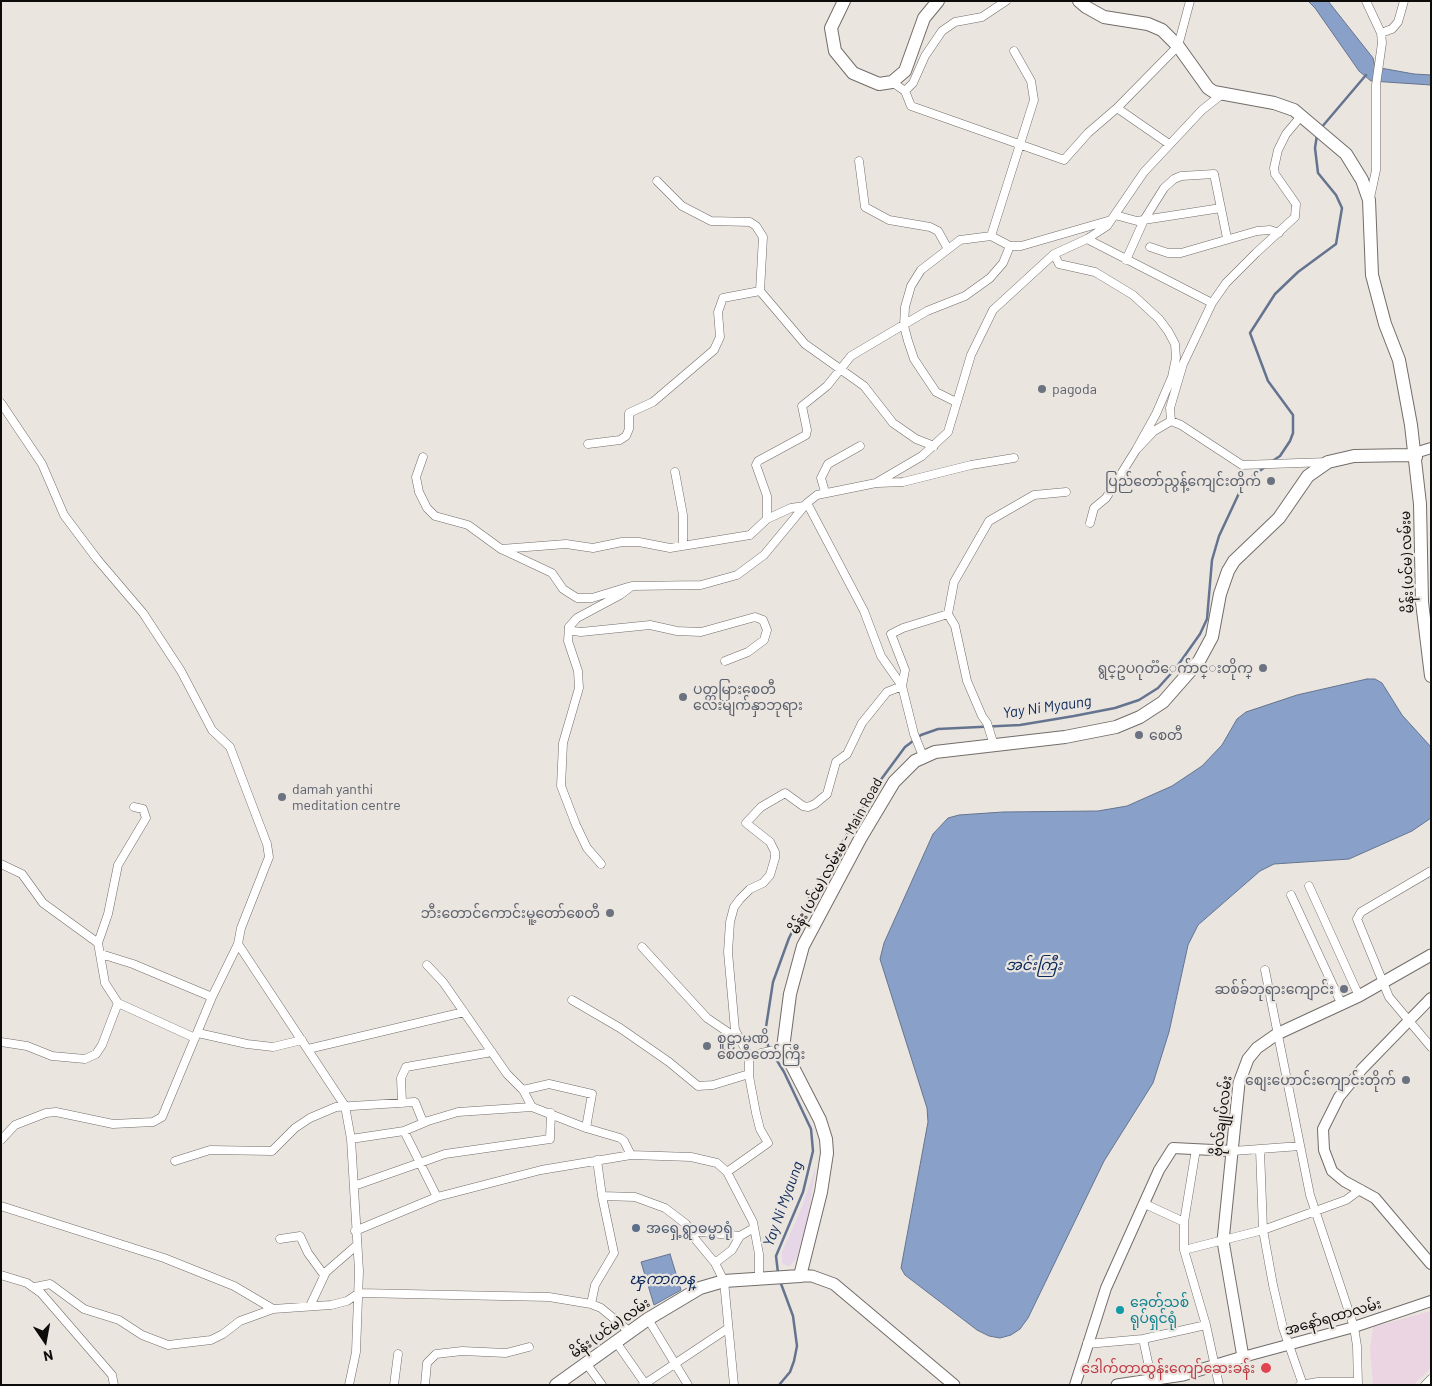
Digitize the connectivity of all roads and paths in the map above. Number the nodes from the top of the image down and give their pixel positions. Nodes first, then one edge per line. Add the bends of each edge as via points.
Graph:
1 (844, 1) edge
2 (938, 1) edge
3 (1006, 1) edge
4 (1080, 1) edge
5 (1190, 1) edge
6 (1366, 1) edge
7 (1404, 1) edge
8 (1381, 33) junction
9 (1178, 46) junction
10 (1014, 50) dead end
11 (892, 82) junction
12 (905, 91) junction
13 (1221, 95) junction
14 (1117, 108) junction
15 (1302, 115) junction
16 (1169, 144) junction
17 (1020, 146) junction
18 (859, 161) dead end
19 (657, 181) dead end
20 (1369, 200) junction
21 (1221, 208) junction
22 (1113, 218) junction
23 (1144, 220) junction
24 (1279, 233) junction
25 (991, 236) junction
26 (1227, 238) junction
27 (1087, 239) junction
28 (1010, 246) junction
29 (1150, 247) dead end
30 (948, 249) junction
31 (1054, 254) junction
32 (1126, 260) junction
33 (760, 291) junction
34 (1212, 303) junction
35 (904, 326) junction
36 (840, 368) junction
37 (956, 402) junction
38 (1, 403) edge
39 (1171, 421) junction
40 (588, 444) dead end
41 (860, 446) dead end
42 (934, 446) junction
43 (1431, 448) edge
44 (1136, 450) junction
45 (1431, 453) edge
46 (1413, 455) junction
47 (423, 457) dead end
48 (1014, 458) dead end
49 (1328, 462) junction
50 (675, 472) dead end
51 (876, 483) junction
52 (825, 492) junction
53 (1066, 492) dead end
54 (806, 504) junction
55 (1425, 504) edge
56 (767, 519) junction
57 (1090, 523) dead end
58 (1426, 533) edge
59 (682, 546) junction
60 (501, 549) junction
61 (632, 586) junction
62 (1426, 601) edge
63 (948, 614) junction
64 (569, 627) junction
65 (725, 661) dead end
66 (1431, 676) edge
67 (902, 686) junction
68 (994, 745) junction
69 (923, 756) junction
70 (134, 807) dead end
71 (1, 864) edge
72 (602, 864) dead end
73 (1431, 871) edge
74 (1309, 886) dead end
75 (1291, 895) dead end
76 (98, 943) junction
77 (238, 944) junction
78 (642, 947) dead end
79 (101, 954) junction
80 (1431, 955) edge
81 (427, 965) dead end
82 (1265, 970) dead end
83 (1383, 983) junction
84 (1359, 996) junction
85 (212, 998) junction
86 (1431, 998) edge
87 (572, 1000) dead end
88 (118, 1003) junction
89 (1342, 1004) junction
90 (464, 1012) junction
91 (1409, 1023) junction
92 (1277, 1034) junction
93 (196, 1035) junction
94 (738, 1039) junction
95 (302, 1040) junction
96 (1, 1042) edge
97 (1431, 1047) edge
98 (308, 1049) junction
99 (778, 1050) junction
100 (492, 1052) junction
101 (749, 1056) junction
102 (749, 1074) junction
103 (523, 1090) junction
104 (402, 1104) junction
105 (345, 1106) junction
106 (532, 1107) junction
107 (550, 1114) junction
108 (423, 1122) junction
109 (586, 1128) junction
110 (404, 1131) junction
111 (351, 1139) junction
112 (1, 1140) edge
113 (1300, 1146) junction
114 (1196, 1149) junction
115 (1260, 1150) junction
116 (1233, 1151) junction
117 (631, 1155) junction
118 (597, 1160) junction
119 (175, 1161) dead end
120 (421, 1162) junction
121 (727, 1172) junction
122 (354, 1186) junction
123 (1361, 1189) junction
124 (602, 1196) junction
125 (437, 1197) junction
126 (1145, 1204) junction
127 (1, 1206) edge
128 (1315, 1212) junction
129 (1184, 1222) junction
130 (754, 1228) junction
131 (355, 1230) junction
132 (1264, 1230) junction
133 (691, 1232) junction
134 (740, 1236) junction
135 (280, 1239) dead end
136 (1223, 1241) junction
137 (357, 1245) junction
138 (1184, 1250) junction
139 (715, 1263) junction
140 (1431, 1264) edge
141 (1, 1275) edge
142 (324, 1275) junction
143 (794, 1276) junction
144 (764, 1278) junction
145 (724, 1281) junction
146 (35, 1287) junction
147 (359, 1293) junction
148 (1431, 1301) edge
149 (591, 1304) junction
150 (310, 1306) junction
151 (273, 1309) junction
152 (648, 1319) junction
153 (1206, 1325) junction
154 (1354, 1327) junction
155 (727, 1330) junction
156 (630, 1332) junction
157 (1143, 1339) junction
158 (616, 1342) junction
159 (1087, 1344) junction
160 (1288, 1344) junction
161 (529, 1347) dead end
162 (398, 1354) dead end
163 (1243, 1357) junction
164 (674, 1362) junction
165 (586, 1363) junction
166 (1216, 1365) junction
167 (1431, 1379) edge
168 (1176, 1381) edge
169 (1146, 1383) edge
170 (1358, 1383) edge
171 (115, 1384) edge
172 (645, 1384) edge
173 (732, 1384) edge
174 (349, 1385) edge
175 (394, 1385) edge
176 (425, 1385) edge
177 (556, 1385) edge
178 (602, 1385) edge
179 (688, 1385) edge
180 (954, 1385) edge
181 (1075, 1385) edge
182 (1117, 1385) edge
183 (1219, 1385) edge
184 (1302, 1385) edge
185 (1425, 1385) edge

1 - 11 main road via 831,28 838,57 863,78 879,84
2 - 11 main road via 924,18 905,71
3 - 12 street via 982,17 956,22 942,31 925,56 913,83
4 - 9 main road via 1104,17 1154,26 1168,34
5 - 9 street
6 - 8 street
7 - 8 street via 1398,22 1392,29
8 - 20 street via 1382,52 1376,84 1376,170
9 - 13 main road via 1208,88
9 - 14 street
10 - 17 street via 1034,93
11 - 12 street
12 - 17 street via 911,106
13 - 15 main road, မိန်း (ပင်မ) လမ်းမ via 1274,103
13 - 16 street
14 - 16 street
14 - 17 street via 1064,160
15 - 20 main road, မိန်း (ပင်မ) လမ်းမ via 1346,154 1362,180
15 - 24 street via 1286,134 1274,168 1296,204 1296,217
16 - 22 street via 1144,172
17 - 25 street
18 - 30 street via 865,207 889,220 938,231
19 - 33 street via 682,206 711,221 750,222 756,226 763,237
20 - 46 main road, မိန်း (ပင်မ) လမ်းမ via 1372,275 1399,360
21 - 23 street
21 - 23 street via 1214,174 1181,176 1164,188
21 - 26 street
22 - 23 street
22 - 27 street
22 - 28 street via 1033,244
23 - 32 street
24 - 26 street via 1270,230
24 - 34 street via 1226,283
25 - 28 street
25 - 30 street via 960,240
26 - 29 street via 1181,253
27 - 31 street
27 - 32 street
28 - 35 street via 1003,263 990,278 965,296 940,304
30 - 35 street via 928,263 916,277 905,307
31 - 37 street via 993,310 971,356
31 - 44 street via 1060,264 1095,272 1133,294 1159,319 1175,344 1172,377
32 - 34 street
33 - 36 street via 805,344
33 - 40 street via 723,298 718,312 720,337 714,350 653,402 629,413 626,436 620,440
34 - 39 street via 1183,364 1170,408
35 - 36 street via 850,356
35 - 37 street via 914,359 936,392
36 - 42 street via 864,386 893,423 916,439
36 - 56 street via 826,386 802,406 806,435 756,465 767,496
37 - 42 street via 948,432
38 - 77 street via 42,464 64,515 143,613 181,671 212,730 232,752 270,857 241,928
39 - 44 street via 1154,431
39 - 49 street via 1236,463 1249,466
41 - 52 street via 828,464 822,473
42 - 51 street
43 - 46 street
44 - 57 street via 1106,498 1094,508
45 - 46 street
46 - 49 main road, မိန်း (ပင်မ) လမ်းမ - Main Road via 1354,456
46 - 55 main road, မိန်း (ပင်မ) လမ်းမ
47 - 60 street via 416,477 427,508 435,516 468,525
48 - 51 street via 903,482
49 - 68 main road, မိန်း (ပင်မ) လမ်းမ - Main Road via 1308,476 1279,518 1234,561 1223,583 1216,625 1203,655 1163,702 1116,727 1065,738
50 - 59 street via 682,515
51 - 52 street
52 - 54 street
53 - 63 street via 1034,496 989,521 954,582
54 - 56 street
54 - 61 street via 764,555 737,575 701,585
54 - 67 street via 864,611 881,656
55 - 58 main road, မိန်း (ပင်မ) လမ်းမ
56 - 59 street via 750,534
58 - 62 main road, မိန်း (ပင်မ) လမ်းမ
59 - 60 street via 670,548 622,542 593,548 566,544
60 - 61 street via 552,572 563,589 578,598 592,598
61 - 64 street via 577,618
62 - 66 main road, မိန်း (ပင်မ) လမ်းမ
63 - 67 street via 891,634 904,670
63 - 68 street via 955,626 967,681
64 - 65 street via 581,632 650,625 701,632 749,619 763,620 767,630 764,640 748,652
64 - 72 street via 568,642 578,671 579,688 563,743 561,786 580,833
67 - 69 street
67 - 94 street via 887,692 862,723 847,754 836,762 827,794 815,804 803,806 785,793 761,807 746,823 770,842 776,858 770,875 734,907 730,922 728,952 732,1013
68 - 69 main road, မိန်း (ပင်မ) လမ်းမ - Main Road via 952,748
69 - 99 main road, မိန်း (ပင်မ) လမ်းမ - Main Road via 906,769 886,795 803,946
70 - 76 street via 143,809 146,818 118,865
71 - 76 street via 22,874 43,903
73 - 83 street via 1357,916
74 - 84 street
75 - 89 street
76 - 79 street
77 - 85 street
77 - 95 street
78 - 94 street via 707,1018
79 - 85 street
79 - 88 street via 105,983
80 - 83 main road, ဗိုလ်‌ချုပ်‌လမ်း
81 - 90 street
82 - 92 street
83 - 84 main road, ဗိုလ်‌ချုပ်‌လမ်း
83 - 91 street via 1393,1004
84 - 89 main road, ဗိုလ်‌ချုပ်‌လမ်း
85 - 93 street
86 - 91 street
87 - 102 street via 620,1028 698,1086
88 - 93 street
88 - 96 street via 102,1045 96,1054 85,1059 52,1056 27,1046
89 - 92 main road, ဗိုလ်‌ချုပ်‌လမ်း
90 - 98 street
90 - 100 street
91 - 97 street
91 - 123 street via 1338,1097 1324,1129 1324,1150 1332,1171
92 - 113 street
92 - 116 main road, ဗိုလ်‌ချုပ်‌လမ်း via 1256,1048 1243,1070
93 - 95 street via 273,1047
93 - 112 street via 167,1109 158,1120 113,1124 56,1112 46,1113 15,1125
94 - 101 street
95 - 98 street
98 - 105 street
99 - 101 street
99 - 143 main road via 820,1120 827,1153 822,1192
100 - 103 street
100 - 104 street via 406,1067 401,1078
101 - 102 street
102 - 121 street via 760,1129 768,1143
103 - 106 street
103 - 109 street via 549,1084 592,1094
104 - 105 street
104 - 108 street via 415,1102
105 - 111 street
105 - 119 street via 310,1118 272,1151 210,1150
106 - 107 street
106 - 108 street via 458,1112
107 - 109 street
107 - 120 street via 550,1139 473,1148
108 - 110 street
109 - 117 street via 620,1138
110 - 111 street
110 - 120 street
111 - 122 street
113 - 115 street
113 - 128 street
114 - 116 street
114 - 126 street via 1173,1148
114 - 129 street
115 - 116 street
115 - 132 street
116 - 136 main road, ဗိုလ်‌ချုပ်‌လမ်း
117 - 118 street
117 - 121 street via 692,1157 716,1163
118 - 124 street
118 - 125 street via 532,1172
120 - 122 street
120 - 125 street
121 - 130 street
122 - 131 street
123 - 128 street via 1346,1200
123 - 140 street via 1383,1205
124 - 133 street via 645,1199 678,1216
124 - 149 street via 614,1253 598,1279
125 - 131 street
126 - 129 street
126 - 159 street via 1106,1288
127 - 151 street via 164,1258 234,1286
128 - 132 street
128 - 154 street
129 - 138 street
130 - 134 street
130 - 144 street
131 - 137 street
132 - 136 street
132 - 160 street via 1273,1285
133 - 134 street
133 - 139 street
134 - 139 street via 732,1250
135 - 142 street via 300,1236
136 - 138 street
136 - 163 main road, ဗိုလ်‌ချုပ်‌လမ်း
137 - 142 street
137 - 147 street
138 - 153 street
139 - 145 street
141 - 146 street
142 - 150 street
143 - 144 main road, မိန်း (ပင်မ) လမ်း
143 - 180 main road via 812,1276 834,1284
144 - 145 main road, မိန်း (ပင်မ) လမ်း
145 - 152 main road, မိန်း (ပင်မ) လမ်း via 700,1288
145 - 155 street
146 - 151 street via 50,1284 84,1308 119,1320 142,1335 168,1345 211,1340 240,1321
146 - 171 street via 112,1375
147 - 149 street via 549,1297
147 - 150 street via 338,1303
147 - 174 street via 356,1352
148 - 154 street, အ‌နော်‌ရထာလမ်း
149 - 156 street via 601,1308
150 - 151 street
152 - 156 main road, မိန်း (ပင်မ) လမ်း
152 - 164 street
153 - 157 street
153 - 166 street
154 - 160 street, အ‌နော်‌ရထာလမ်း
154 - 170 street
155 - 164 street
155 - 173 street
156 - 158 main road, မိန်း (ပင်မ) လမ်း
157 - 159 street
157 - 169 street
158 - 165 main road, မိန်း (ပင်မ) လမ်း
158 - 172 street
159 - 181 street
160 - 163 street, အ‌နော်‌ရထာလမ်း
160 - 184 street
161 - 176 street via 506,1353 462,1351 436,1354 427,1363
162 - 175 street
163 - 166 main road
164 - 172 street
164 - 179 street
165 - 177 main road, မိန်း (ပင်မ) လမ်း
165 - 178 street
166 - 168 main road
166 - 183 street
167 - 185 street
168 - 169 main road
169 - 182 main road
170 - 184 street

